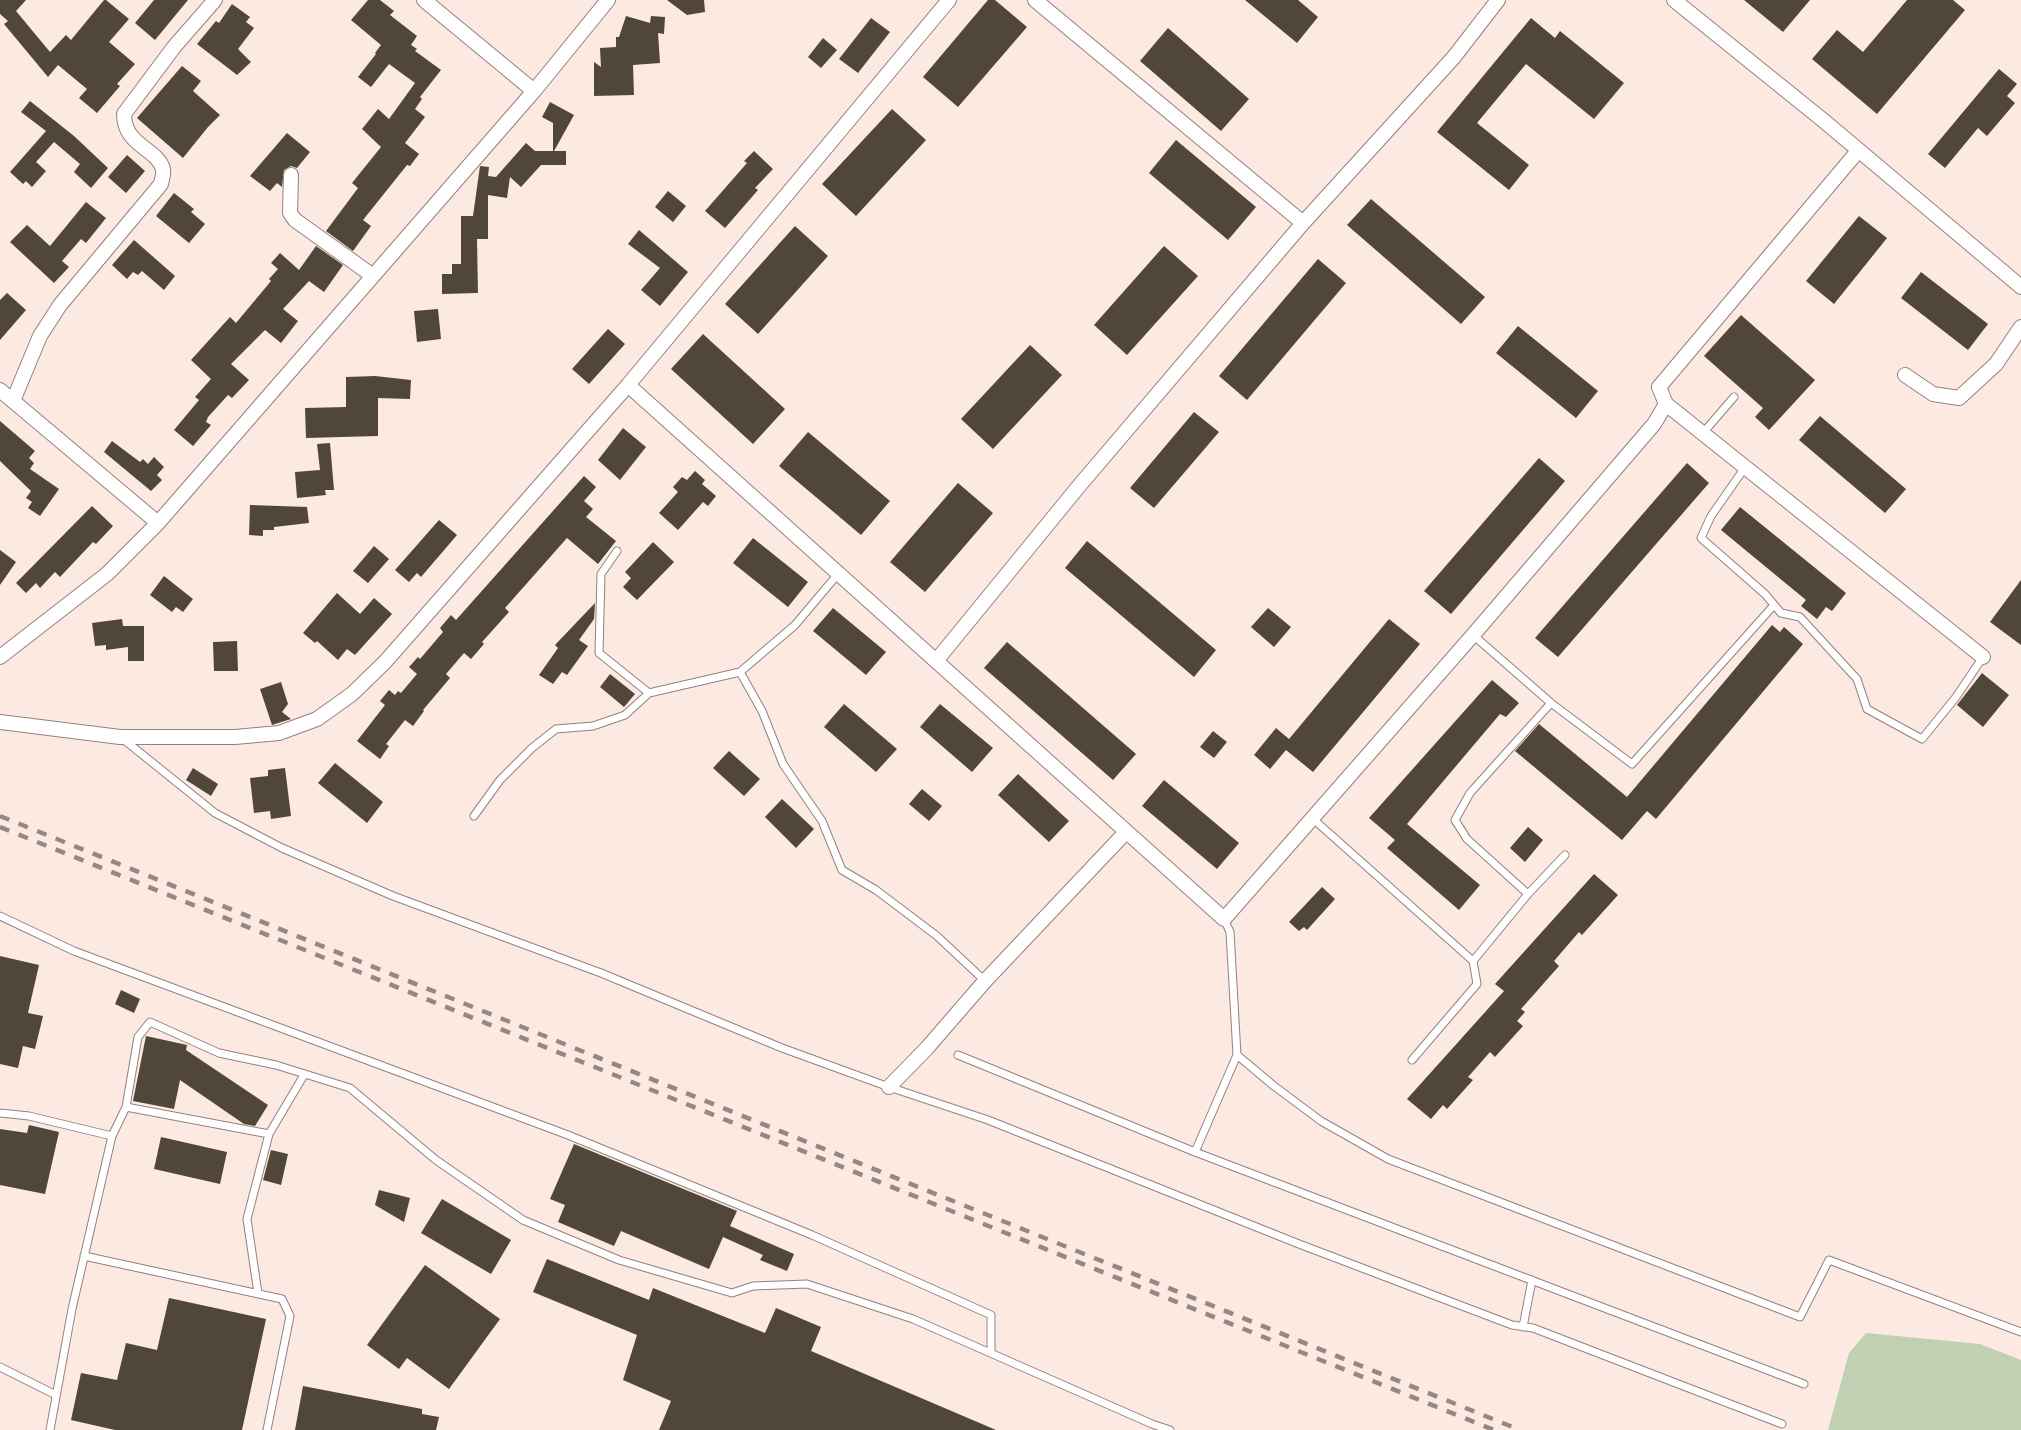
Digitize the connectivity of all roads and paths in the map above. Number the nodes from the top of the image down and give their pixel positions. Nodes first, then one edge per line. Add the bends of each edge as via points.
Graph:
1 (215, 0) edge
2 (423, 0) edge
3 (608, 0) edge
4 (949, 0) edge
5 (1035, 0) edge
6 (1498, 0) edge
7 (1674, 0) edge
8 (534, 91) junction
9 (1858, 151) junction
10 (291, 175) dead end
11 (1303, 223) junction
12 (373, 276) junction
13 (2021, 287) edge
14 (2021, 327) edge
15 (1905, 375) dead end
16 (628, 385) junction
17 (0, 390) edge
18 (1734, 397) dead end
19 (13, 401) junction
20 (1666, 404) junction
21 (1703, 433) junction
22 (1746, 466) junction
23 (158, 523) junction
24 (617, 551) dead end
25 (838, 574) junction
26 (1774, 605) junction
27 (1473, 635) junction
28 (0, 657) edge
29 (1983, 657) joint
30 (936, 661) junction
31 (740, 672) junction
32 (649, 693) junction
33 (1551, 703) junction
34 (0, 722) edge
35 (120, 737) junction
36 (474, 816) dead end
37 (1312, 818) junction
38 (1126, 832) junction
39 (1565, 855) dead end
40 (1528, 894) junction
41 (0, 916) edge
42 (1224, 919) junction
43 (1473, 961) junction
44 (985, 981) junction
45 (958, 1055) dead end
46 (1237, 1055) junction
47 (1412, 1060) dead end
48 (304, 1075) junction
49 (889, 1087) junction
50 (126, 1107) junction
51 (0, 1113) edge
52 (269, 1134) junction
53 (112, 1136) junction
54 (1195, 1152) junction
55 (84, 1256) junction
56 (1532, 1280) junction
57 (258, 1293) junction
58 (1523, 1327) junction
59 (2021, 1332) edge
60 (992, 1353) junction
61 (0, 1367) edge
62 (1804, 1384) dead end
63 (56, 1395) junction
64 (1782, 1424) dead end
65 (50, 1430) edge
66 (267, 1430) edge
67 (1170, 1430) edge

1 - 19 street via 124,114 124,127 130,136 164,171 161,184 60,305 40,336
2 - 8 street
3 - 8 street
4 - 16 street
5 - 11 street
6 - 11 street via 1454,57
7 - 9 street
8 - 12 street
9 - 13 street
9 - 20 street via 1659,387
10 - 12 street via 290,213 295,220
11 - 30 street
12 - 23 street
14 - 15 street via 1996,364 1959,398 1933,394
16 - 25 street
16 - 35 street via 385,662 352,694 317,719 279,733
17 - 19 street
18 - 21 lane
19 - 23 street
20 - 21 street
20 - 27 street via 1654,424
21 - 22 street
22 - 26 lane via 1711,516 1701,538
22 - 29 street
23 - 28 street via 106,574
24 - 32 lane via 601,574 599,653
25 - 30 street
25 - 31 lane via 795,625
26 - 29 lane via 1781,613 1800,617 1842,660 1857,679 1867,709 1922,739
26 - 33 lane via 1632,764
27 - 33 lane
27 - 37 street
30 - 38 street
31 - 32 lane
31 - 44 lane via 762,711 783,764 822,821 842,870 937,936
32 - 36 lane via 625,715 593,726 556,729 500,780
33 - 40 lane via 1470,793 1455,820 1467,838
34 - 35 street
35 - 49 lane via 215,813 282,848 393,896
37 - 42 street
37 - 43 lane
38 - 42 street
38 - 44 street
39 - 40 lane
40 - 43 lane
41 - 60 lane via 74,951 568,1135 812,1235 991,1315
42 - 46 lane via 1230,932
43 - 47 lane via 1477,984
44 - 49 street
45 - 54 lane
46 - 54 lane
46 - 59 lane via 1321,1121 1388,1159 1800,1317 1829,1260
48 - 50 lane via 219,1053 150,1022 138,1037
48 - 52 lane
48 - 60 lane via 350,1088 436,1160 523,1221 619,1260 732,1293 753,1286 807,1284 913,1319
49 - 58 lane via 988,1120 1310,1249
50 - 52 lane
50 - 53 lane
51 - 53 lane
52 - 57 lane via 247,1220
53 - 55 lane
54 - 56 lane
55 - 57 lane
55 - 63 lane
56 - 58 lane
56 - 62 lane
57 - 66 lane via 282,1299 290,1316
58 - 64 lane
60 - 67 lane
61 - 63 lane
63 - 65 lane

